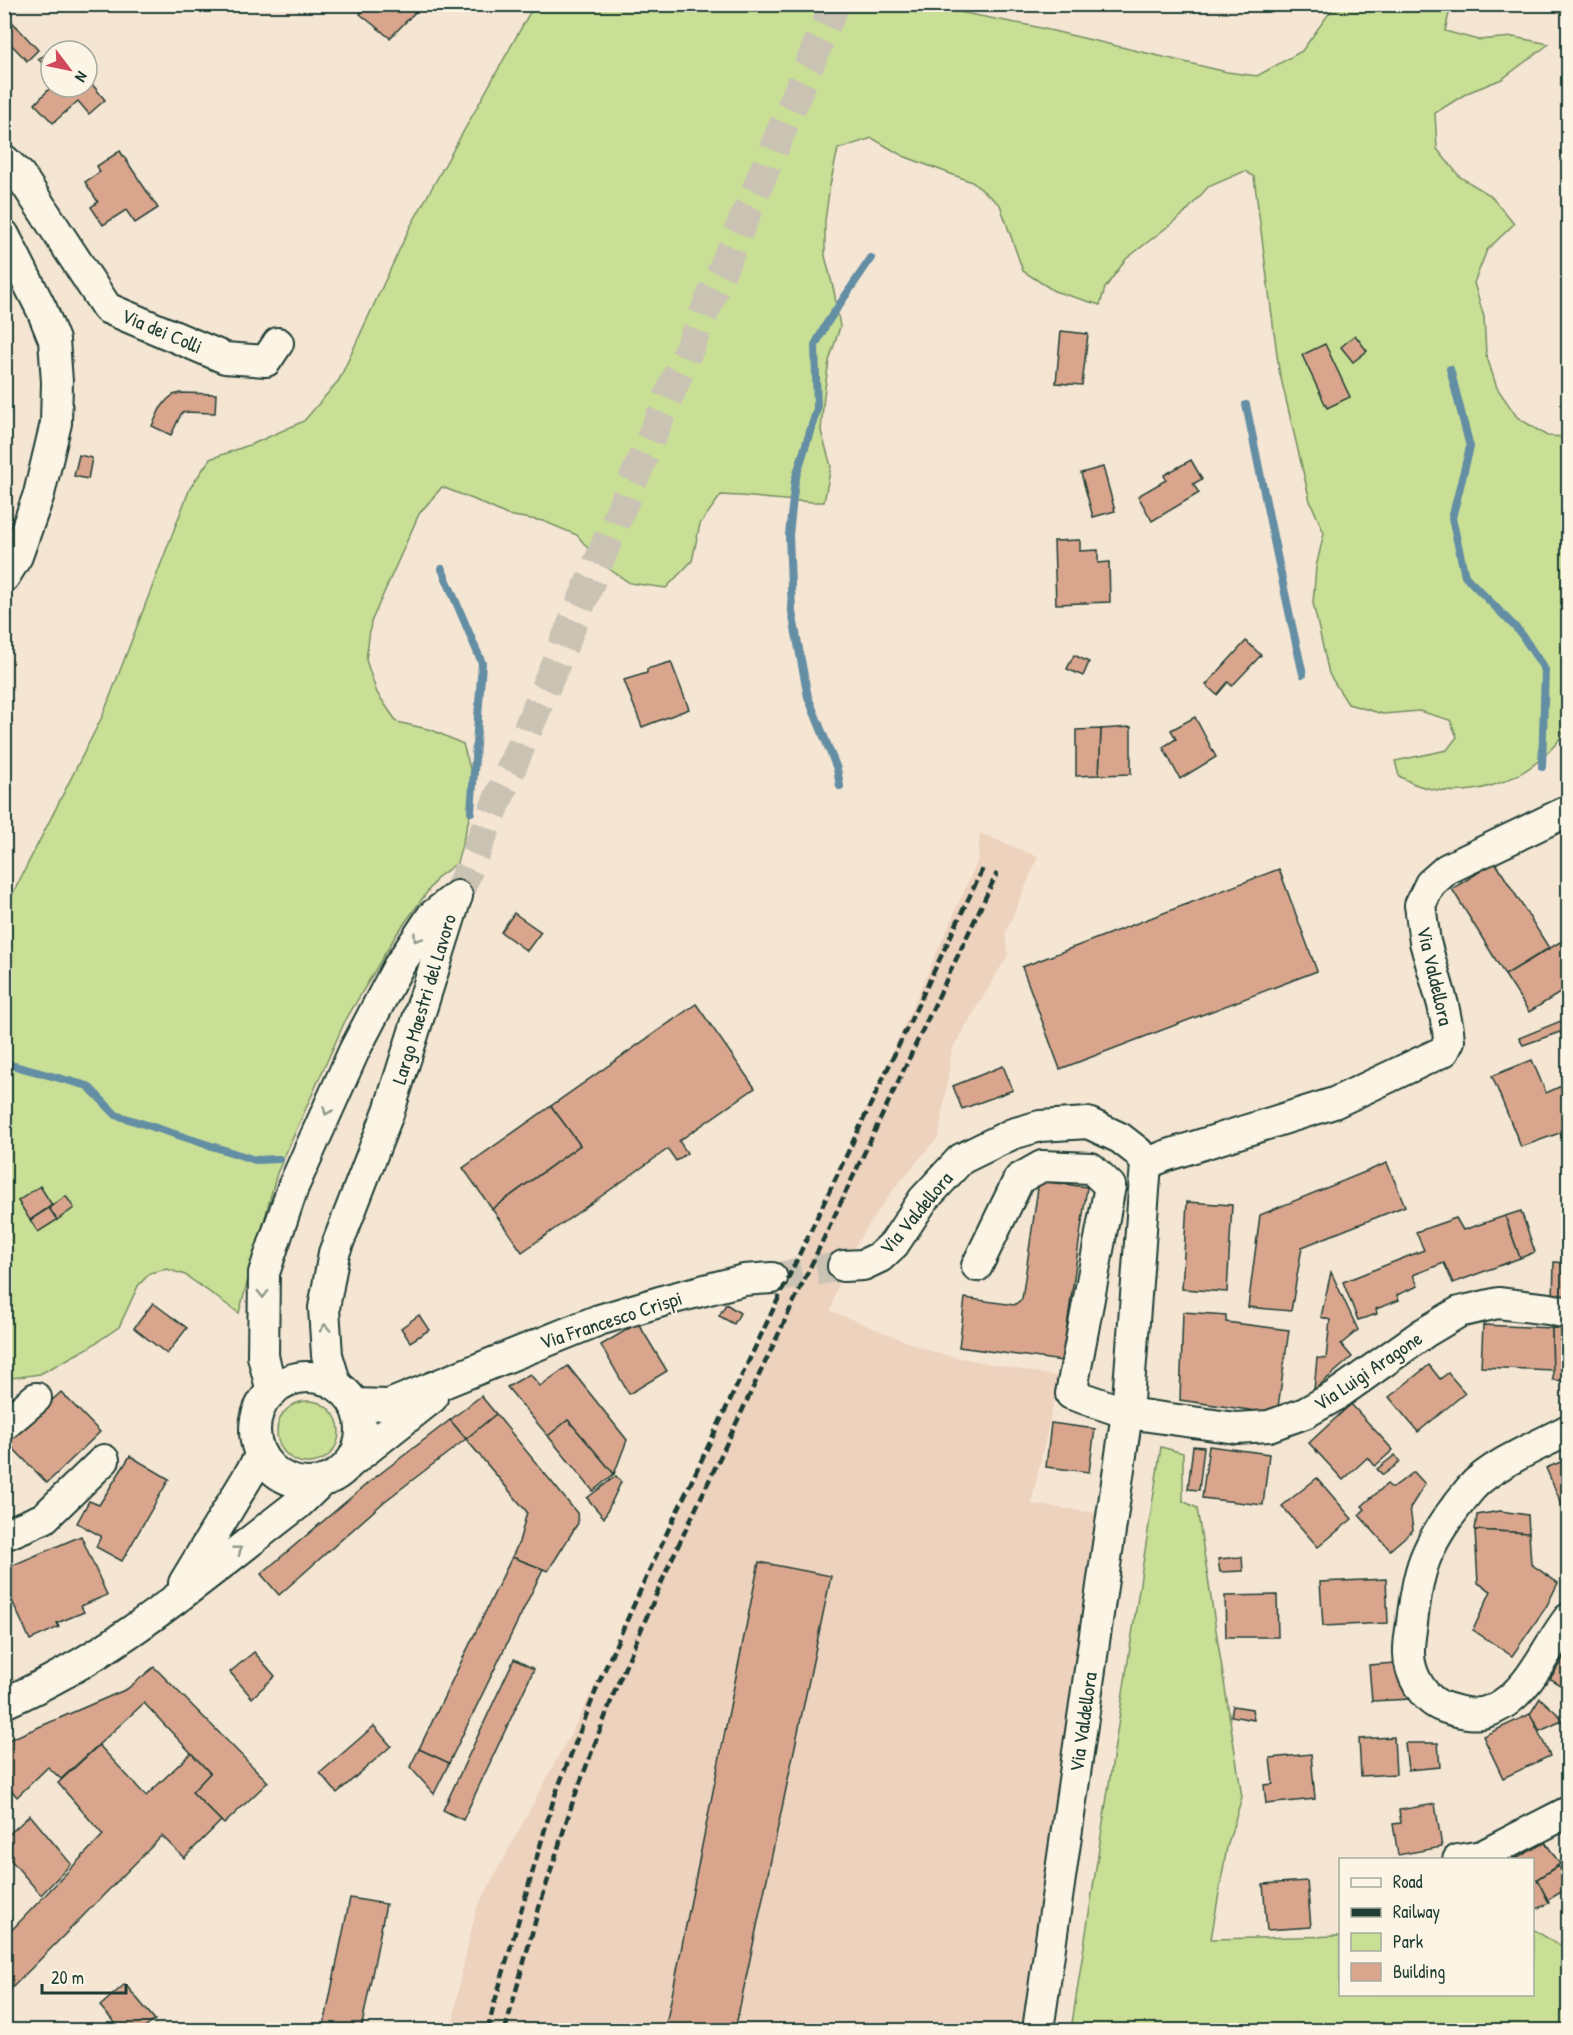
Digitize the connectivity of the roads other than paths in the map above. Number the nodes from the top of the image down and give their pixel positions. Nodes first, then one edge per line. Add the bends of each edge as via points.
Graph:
1 (4, 160) edge
2 (4, 235) edge
3 (278, 343) dead end
4 (4, 577) edge
5 (1569, 811) edge
6 (1146, 1164) junction
7 (843, 1266) tunnel mouth
8 (977, 1266) dead end
9 (772, 1278) tunnel mouth
10 (1569, 1313) edge
11 (455, 1379) junction
12 (273, 1392) junction
13 (345, 1394) junction
14 (36, 1398) dead end
15 (1127, 1413) junction
16 (4, 1425) edge
17 (1569, 1430) edge
18 (261, 1455) junction
19 (104, 1460) dead end
20 (351, 1462) junction
21 (322, 1481) junction
22 (4, 1535) edge
23 (175, 1599) junction
24 (1569, 1619) edge
25 (4, 1703) edge
26 (1569, 1812) edge
27 (1470, 1858) edge
28 (1038, 2031) edge

1 - 3 street, Via dei Colli via 20,175 107,308 225,358 266,362
2 - 4 street via 54,340 57,382 56,423 39,494
5 - 6 street, Via Valdellora via 1447,870 1430,884 1420,905 1425,942 1448,1030 1449,1041 1444,1051 1334,1103
6 - 7 street, Via Valdellora via 1120,1138 1088,1123 1040,1126 1012,1134 962,1159 923,1200 894,1244 880,1257 863,1265
6 - 15 street, Via Valdellora
8 - 15 street via 1019,1179 1042,1166 1091,1168 1110,1186 1071,1394
9 - 11 street, Via Francesco Crispi via 744,1280 598,1320
10 - 15 street, Via Luigi Aragone via 1498,1303 1459,1312 1335,1396 1305,1413 1269,1426 1236,1428
11 - 13 street, Via Francesco Crispi via 389,1405
11 - 20 street, Via Francesco Crispi
12 - 13 street via 303,1377 326,1380
13 -> 12 street, Largo Maestri del Lavoro via 327,1355 324,1308 334,1253 389,1111 457,896 432,916 398,967 354,1051 293,1187 264,1274 263,1356
12 - 18 street via 258,1416 256,1431
13 - 20 street, Largo Maestri del Lavoro via 360,1419 358,1449
14 - 16 street
15 - 28 street, Via Valdellora
17 - 24 street via 1499,1467 1473,1486 1436,1535 1426,1554 1415,1597 1409,1652 1413,1676 1427,1696 1441,1707 1480,1714 1494,1709 1524,1685
18 - 21 street via 275,1471 290,1479 305,1483
18 - 23 street
19 - 22 street via 44,1518
20 - 21 street
23 -> 21 street
23 - 25 street via 116,1643
26 - 27 street via 1482,1856

